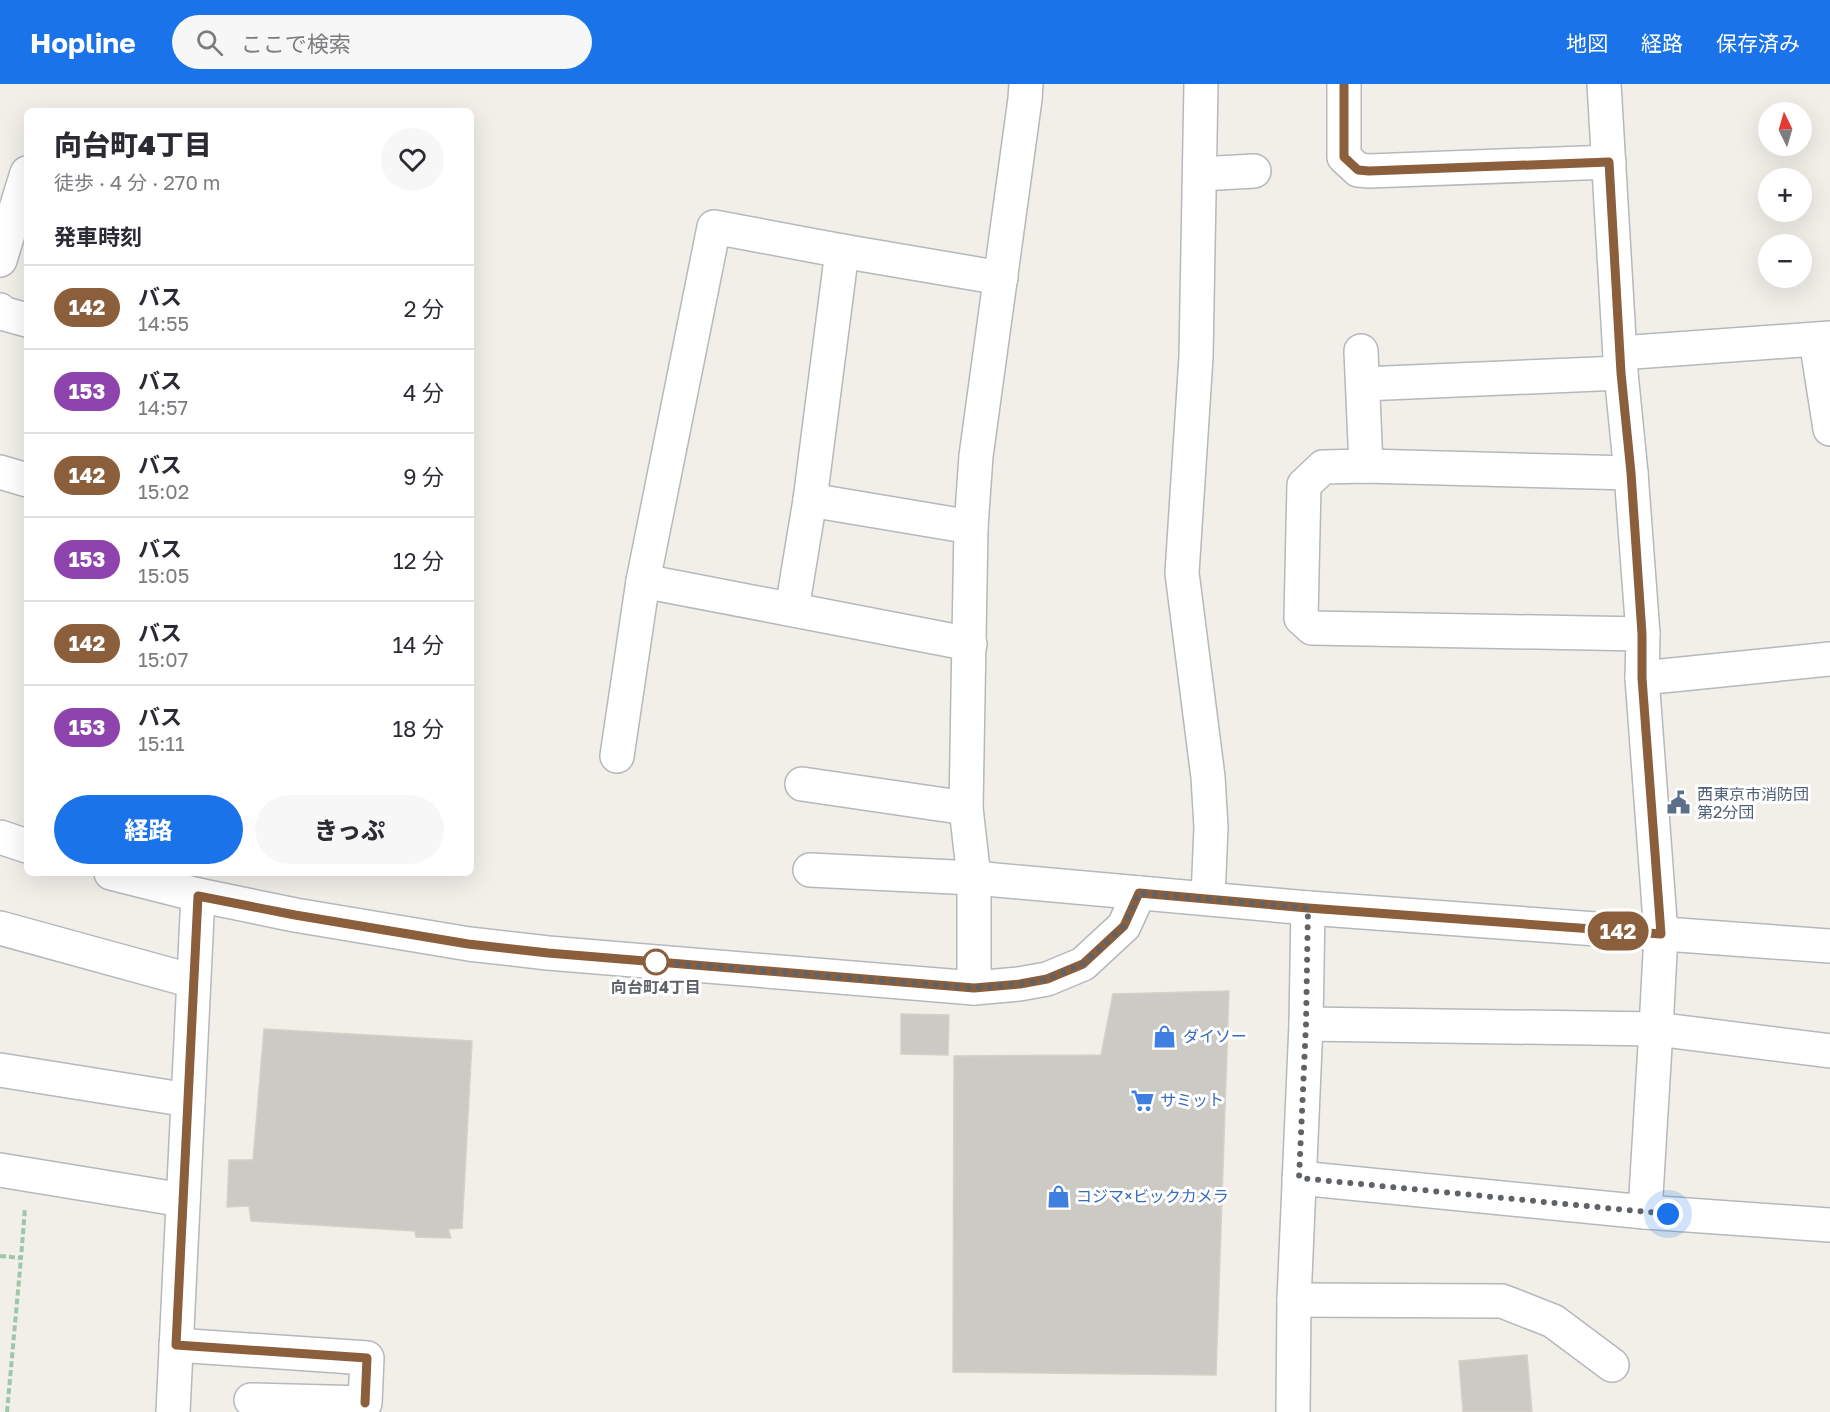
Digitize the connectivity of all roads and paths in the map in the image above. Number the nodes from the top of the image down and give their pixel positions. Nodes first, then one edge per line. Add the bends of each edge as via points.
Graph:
1 (1026, 84) edge
2 (1202, 84) edge
3 (1344, 84) edge
4 (1604, 84) edge
5 (1609, 162) junction
6 (1254, 171) dead end
7 (1200, 174) junction
8 (24, 183) edge
9 (842, 251) junction
10 (0, 260) edge
11 (1001, 278) junction
12 (0, 310) edge
13 (24, 319) edge
14 (1823, 339) edge
15 (1361, 351) dead end
16 (1620, 363) junction
17 (1363, 384) junction
18 (1830, 429) edge
19 (1366, 466) junction
20 (0, 471) edge
21 (1631, 473) junction
22 (24, 479) edge
23 (810, 500) junction
24 (971, 527) junction
25 (643, 581) junction
26 (792, 609) junction
27 (1642, 634) junction
28 (970, 644) junction
29 (1830, 659) edge
30 (1642, 678) junction
31 (616, 756) dead end
32 (802, 784) dead end
33 (966, 808) junction
34 (0, 837) edge
35 (24, 845) edge
36 (810, 870) dead end
37 (122, 876) edge
38 (974, 878) junction
39 (1139, 893) junction
40 (198, 896) junction
41 (1208, 898) junction
42 (1308, 908) junction
43 (0, 928) edge
44 (1661, 934) junction
45 (1830, 945) edge
46 (193, 981) junction
47 (974, 988) junction
48 (1306, 1024) junction
49 (1656, 1029) junction
50 (1830, 1051) edge
51 (0, 1070) edge
52 (188, 1100) junction
53 (14, 1172) edge
54 (1299, 1178) junction
55 (183, 1200) junction
56 (1645, 1212) junction
57 (1830, 1225) edge
58 (0, 1256) edge
59 (21, 1258) junction
60 (1294, 1299) junction
61 (176, 1345) junction
62 (252, 1350) junction
63 (1612, 1365) dead end
64 (251, 1406) edge
65 (8, 1412) edge
66 (173, 1412) edge
67 (1293, 1412) edge

1 - 11 street
2 - 7 street
3 - 5 street via 1344,157 1358,170
4 - 5 street
5 - 16 street
6 - 7 street
7 - 41 street via 1196,357 1182,573 1208,777
8 - 10 street
9 - 11 street
9 - 23 street
9 - 25 street via 714,227
11 - 24 street via 976,456
12 - 13 street
14 - 16 street
14 - 18 street
15 - 17 street
16 - 17 street
16 - 21 street
17 - 19 street
19 - 21 street
19 - 27 street via 1323,467 1304,485 1301,618 1312,628
20 - 22 street
21 - 27 street
23 - 24 street
23 - 26 street
24 - 28 street
25 - 26 street
25 - 31 street
26 - 28 street
27 - 30 street
28 - 33 street
29 - 30 street
30 - 44 street
32 - 33 street
33 - 38 street
34 - 35 street
36 - 38 street
37 - 40 street
38 - 39 street
38 - 47 street
39 - 41 street
39 - 47 street via 1124,926 1083,964 1047,979
40 - 46 street
40 - 47 street via 468,944
41 - 42 street
42 - 44 street
42 - 48 street
43 - 46 street
44 - 45 street
44 - 49 street
46 - 52 street
48 - 49 street
48 - 54 street
49 - 50 street
49 - 56 street
51 - 52 street
52 - 55 street
53 - 55 street
53 - 59 path
54 - 56 street
54 - 60 street
55 - 61 street
56 - 57 street
58 - 59 path
59 - 65 path
60 - 63 street via 1502,1301 1553,1321
60 - 67 street
61 - 62 street
61 - 66 street
62 - 64 street
62 - 64 street via 367,1358 365,1403

